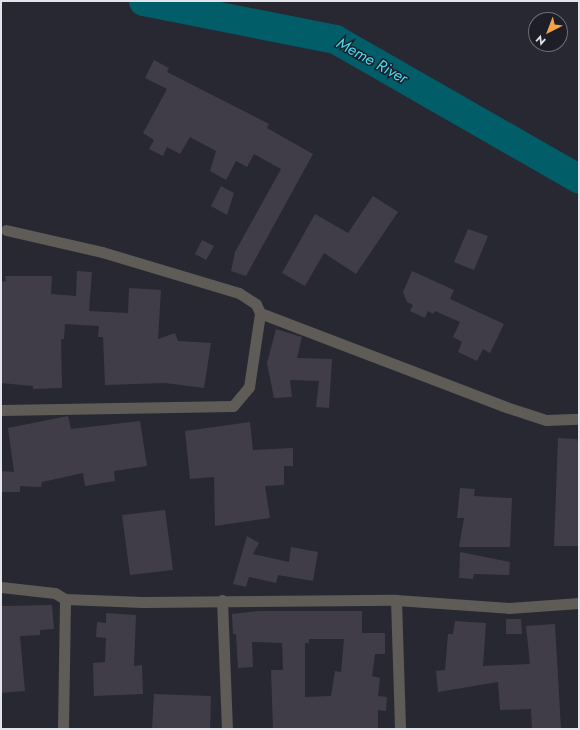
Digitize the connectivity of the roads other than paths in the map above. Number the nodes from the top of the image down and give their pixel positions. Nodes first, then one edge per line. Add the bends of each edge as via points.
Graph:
1 (6, 230) dead end
2 (260, 312) junction
3 (1, 410) edge
4 (579, 419) edge
5 (1, 587) edge
6 (65, 599) junction
7 (222, 600) junction
8 (396, 600) junction
9 (579, 603) edge
10 (63, 729) edge
11 (227, 729) edge
12 (400, 729) edge

1 - 2 street via 102,252 239,293 256,304
2 - 3 street via 249,387 233,406
2 - 4 street via 503,406 546,420
5 - 6 street via 55,593
6 - 7 street via 143,602
6 - 10 street
7 - 8 street
7 - 11 street
8 - 9 street via 509,608
8 - 12 street

